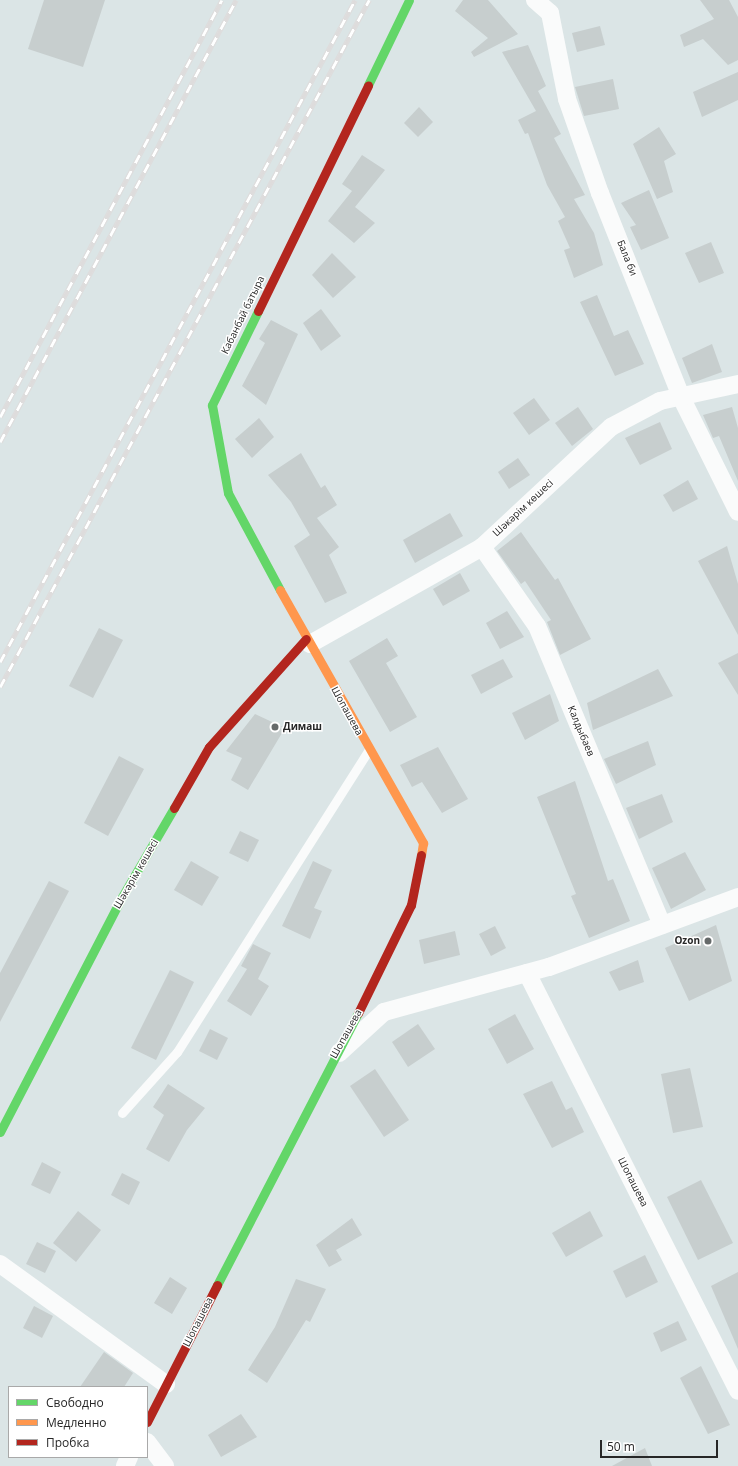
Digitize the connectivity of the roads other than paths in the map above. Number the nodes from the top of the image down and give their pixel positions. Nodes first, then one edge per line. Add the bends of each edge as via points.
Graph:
1 (409, 0) edge
2 (535, 0) edge
3 (738, 384) edge
4 (681, 396) junction
5 (738, 512) edge
6 (482, 547) junction
7 (308, 642) junction
8 (368, 750) junction
9 (738, 897) edge
10 (662, 925) junction
11 (527, 973) junction
12 (332, 1059) junction
13 (122, 1112) dead end
14 (0, 1132) edge
15 (0, 1264) edge
16 (166, 1384) junction
17 (738, 1391) edge
18 (148, 1420) edge
19 (148, 1443) edge
20 (164, 1466) edge

1 - 7 street, Кабанбай батыра via 212,406 228,493
2 - 4 street, Бала би via 550,13 567,99
3 - 4 street, Шәкәрім көшесі
4 - 5 street, Бала би
4 - 6 street, Шәкәрім көшесі via 660,401 611,427
6 - 7 street, Шәкәрім көшесі
6 - 10 street, Калдыбаев via 537,626
7 - 8 street, Шопашева
7 - 14 street, Шәкәрім көшесі via 209,748 119,902
8 - 12 street, Шопашева via 423,844 411,905 377,979
8 - 13 lane via 177,1052
9 - 10 street
10 - 11 street
11 - 12 street via 384,1012
11 - 17 street, Шопашева
12 - 16 street, Шопашева
15 - 16 street
16 - 18 street, Шопашева
19 - 20 street

